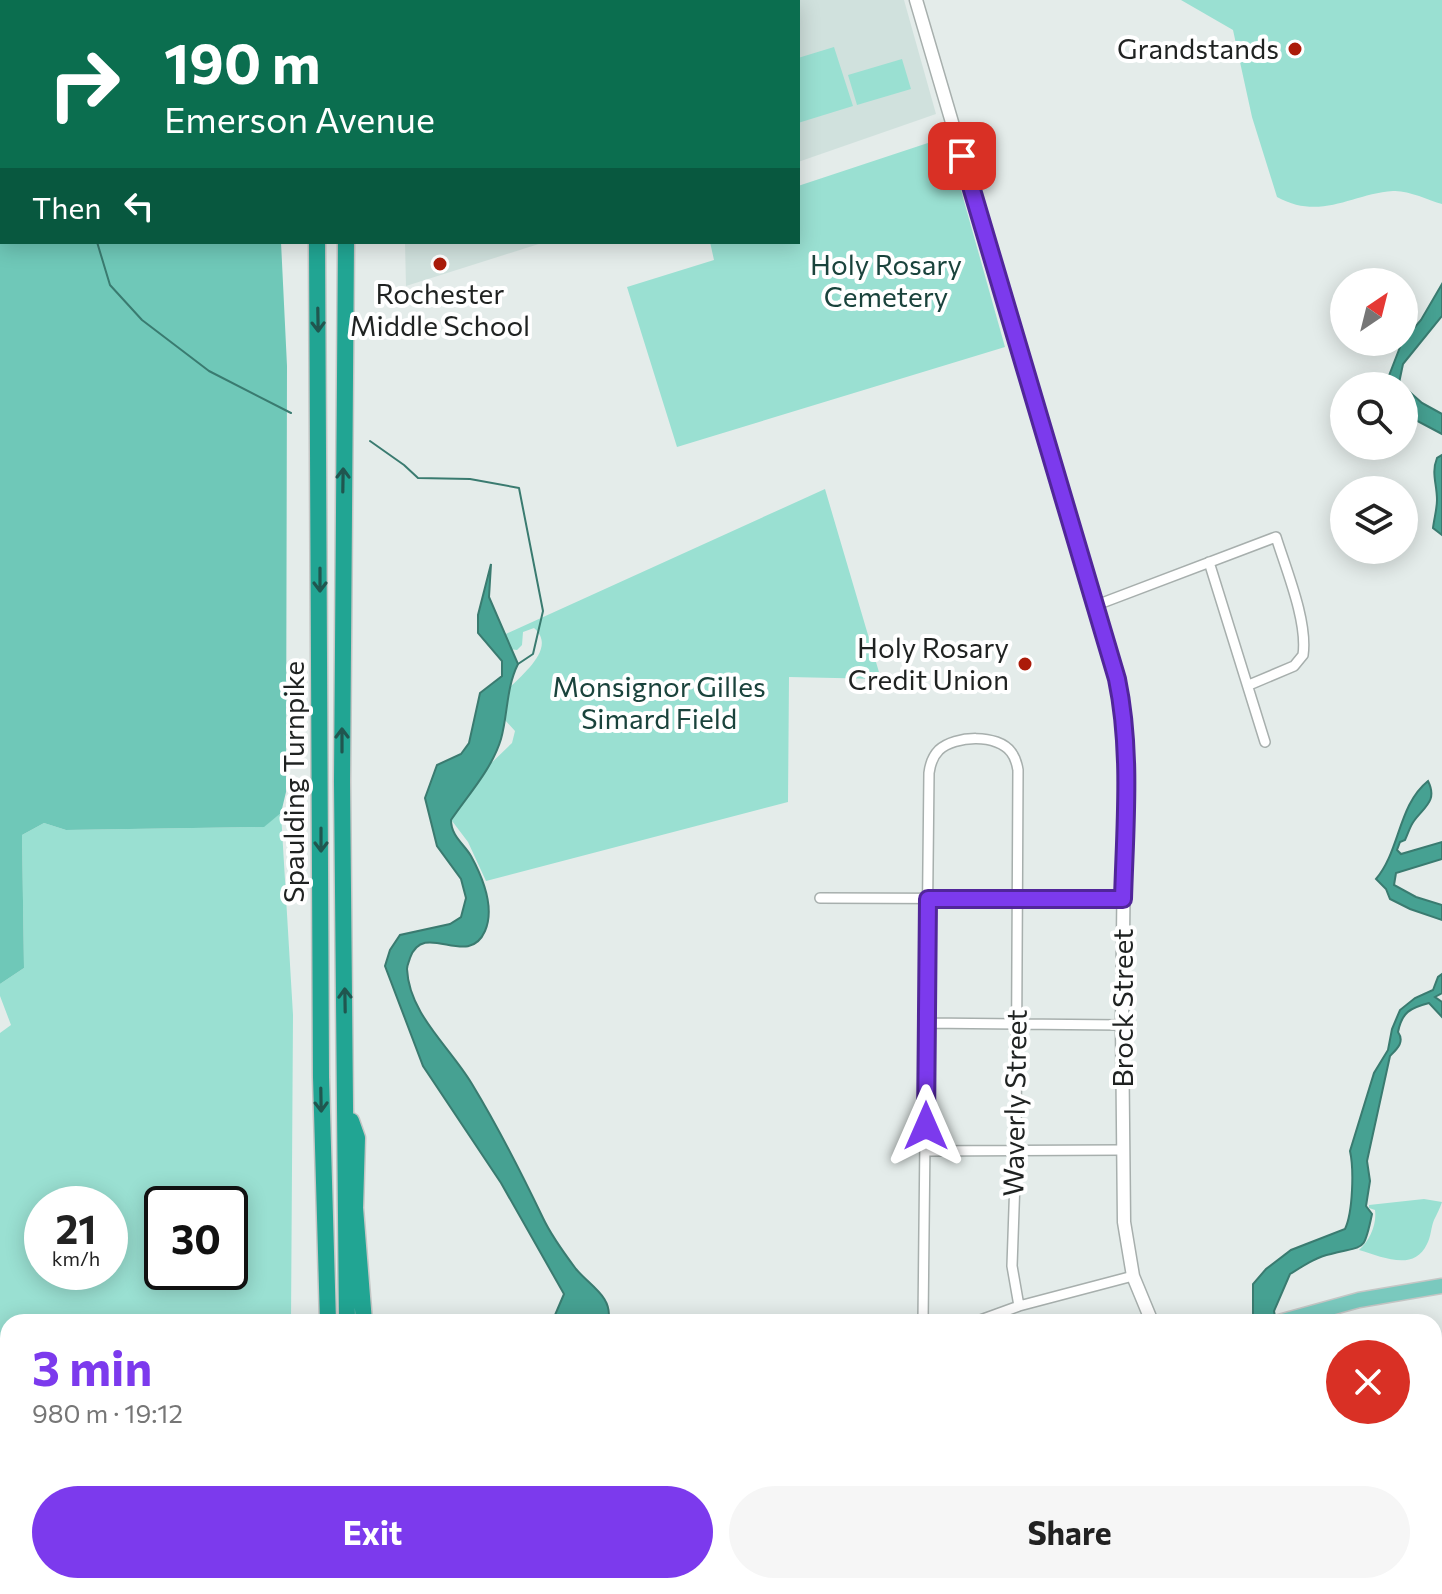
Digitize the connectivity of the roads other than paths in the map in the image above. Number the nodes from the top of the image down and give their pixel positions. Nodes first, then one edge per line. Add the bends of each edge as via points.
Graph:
1 (916, 0) edge
2 (317, 244) edge
3 (346, 244) edge
4 (1209, 562) junction
5 (1094, 606) junction
6 (1249, 685) junction
7 (1265, 742) dead end
8 (820, 898) dead end
9 (928, 899) junction
10 (1018, 899) junction
11 (1123, 899) junction
12 (926, 1023) junction
13 (1016, 1024) junction
14 (1122, 1025) junction
15 (347, 1106) junction
16 (1122, 1150) junction
17 (926, 1151) junction
18 (1016, 1151) junction
19 (325, 1256) junction
20 (1133, 1276) junction
21 (1442, 1286) edge
22 (1019, 1306) junction
23 (320, 1314) edge
24 (328, 1314) edge
25 (347, 1314) edge
26 (363, 1314) edge
27 (923, 1314) edge
28 (997, 1314) edge
29 (1149, 1314) edge
30 (1309, 1314) edge

1 - 5 street, Brock Street
2 -> 19 highway, Spaulding Turnpike
15 -> 3 highway, Spaulding Turnpike via 342,782
4 - 5 street
4 - 6 street
4 - 6 street via 1276,537 1296,606 1303,655 1294,666
5 - 11 street, Brock Street via 1123,713
6 - 7 street
8 - 9 street
9 - 10 street
9 - 10 street, Waverly Street via 931,764 941,748 969,740 1001,744 1017,764
9 - 12 street, Waverly Street
10 - 11 street
10 - 13 street, Waverly Street
11 - 14 street, Brock Street
12 - 13 street
12 - 17 street, Waverly Street
13 - 14 street
13 - 18 street, Waverly Street
14 - 16 street, Brock Street
15 - 25 highway, Spaulding Turnpike
15 - 26 highway via 357,1138 355,1208
16 - 18 street
16 - 20 street, Brock Street via 1124,1222
17 - 18 street
17 - 27 street, Waverly Street
18 - 22 street, Waverly Street via 1012,1266
19 - 23 highway
19 - 24 highway, Spaulding Turnpike
20 - 22 street
20 - 29 street, Brock Street
21 - 30 main road
22 - 28 street

